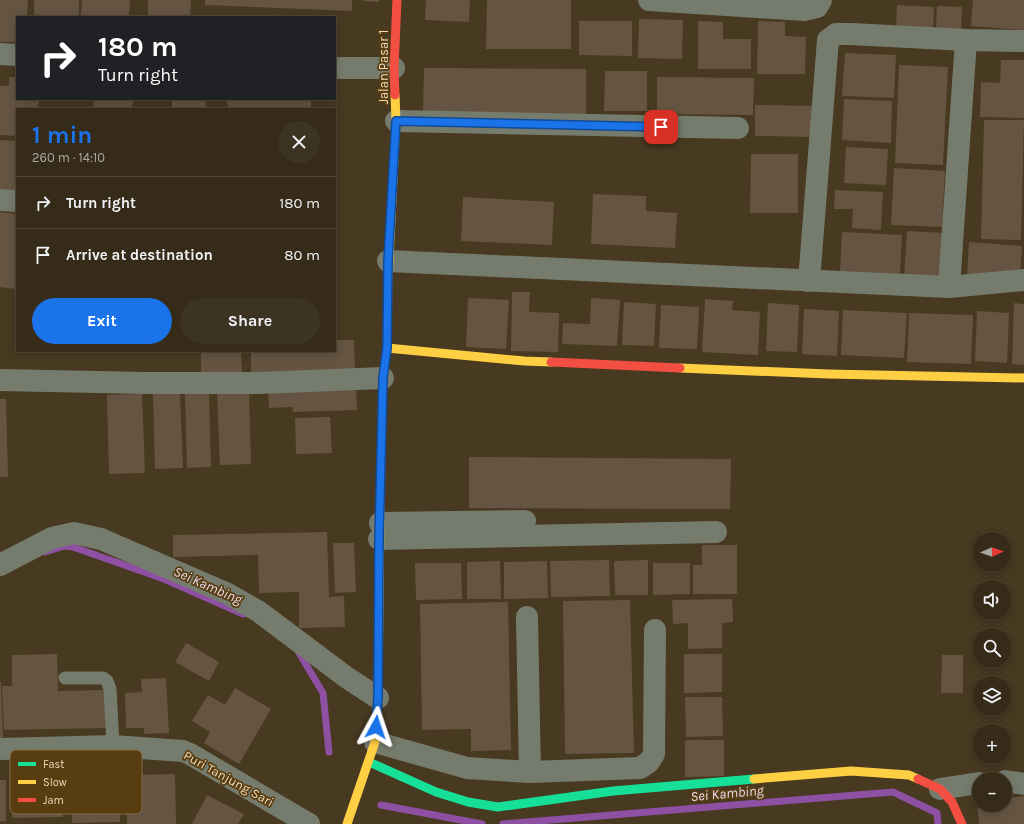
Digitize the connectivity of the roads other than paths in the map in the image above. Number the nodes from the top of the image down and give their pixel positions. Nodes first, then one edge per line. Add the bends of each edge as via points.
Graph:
1 (397, 0) edge
2 (649, 0) edge
3 (821, 0) edge
4 (966, 40) junction
5 (1024, 41) edge
6 (0, 54) edge
7 (16, 55) edge
8 (336, 68) edge
9 (394, 68) junction
10 (396, 121) junction
11 (738, 128) dead end
12 (0, 200) edge
13 (16, 201) edge
14 (388, 261) junction
15 (1024, 280) edge
16 (809, 281) junction
17 (949, 287) junction
18 (387, 348) junction
19 (383, 378) junction
20 (1024, 378) edge
21 (0, 380) edge
22 (716, 526) dead end
23 (380, 531) junction
24 (0, 565) edge
25 (527, 617) dead end
26 (655, 630) dead end
27 (65, 678) dead end
28 (378, 698) junction
29 (113, 746) junction
30 (0, 749) edge
31 (372, 752) junction
32 (530, 772) junction
33 (1012, 782) edge
34 (972, 784) edge
35 (1024, 784) edge
36 (940, 789) junction
37 (309, 824) edge
38 (347, 824) edge
39 (962, 824) edge

1 - 9 street, Jalan Pasar 1
2 - 3 street via 804,10 817,7
4 - 5 street
4 - 16 street via 851,34 836,34 828,40
4 - 17 street
6 - 7 street
8 - 9 street
9 - 10 street, Jalan Pasar 1
10 - 11 street
10 - 14 street, Jalan Pasar 1
12 - 13 street
14 - 16 street
14 - 18 street, Jalan Pasar 1
15 - 17 street
16 - 17 street
18 - 19 street, Jalan Pasar 1
18 - 20 street via 524,361 828,374
19 - 21 street via 260,383
19 - 23 street, Jalan Pasar 1
22 - 23 street
23 - 28 street, Jalan Pasar 1
24 - 28 street via 52,538 74,533 101,539 226,593 258,611
25 - 32 street
26 - 32 street via 654,754 649,762 640,768
27 - 29 lane via 103,678 107,681 110,689
28 - 31 street, Jalan Pasar 1
29 - 30 street, Puri Tanjung Sari
29 - 37 street, Puri Tanjung Sari via 183,751
31 - 32 street via 467,768
31 - 36 street via 436,792 468,802 498,806 613,791 851,771 909,775
31 - 38 street, Jalan Pasar 1
33 - 35 street
34 - 36 street
36 - 39 street via 952,802

